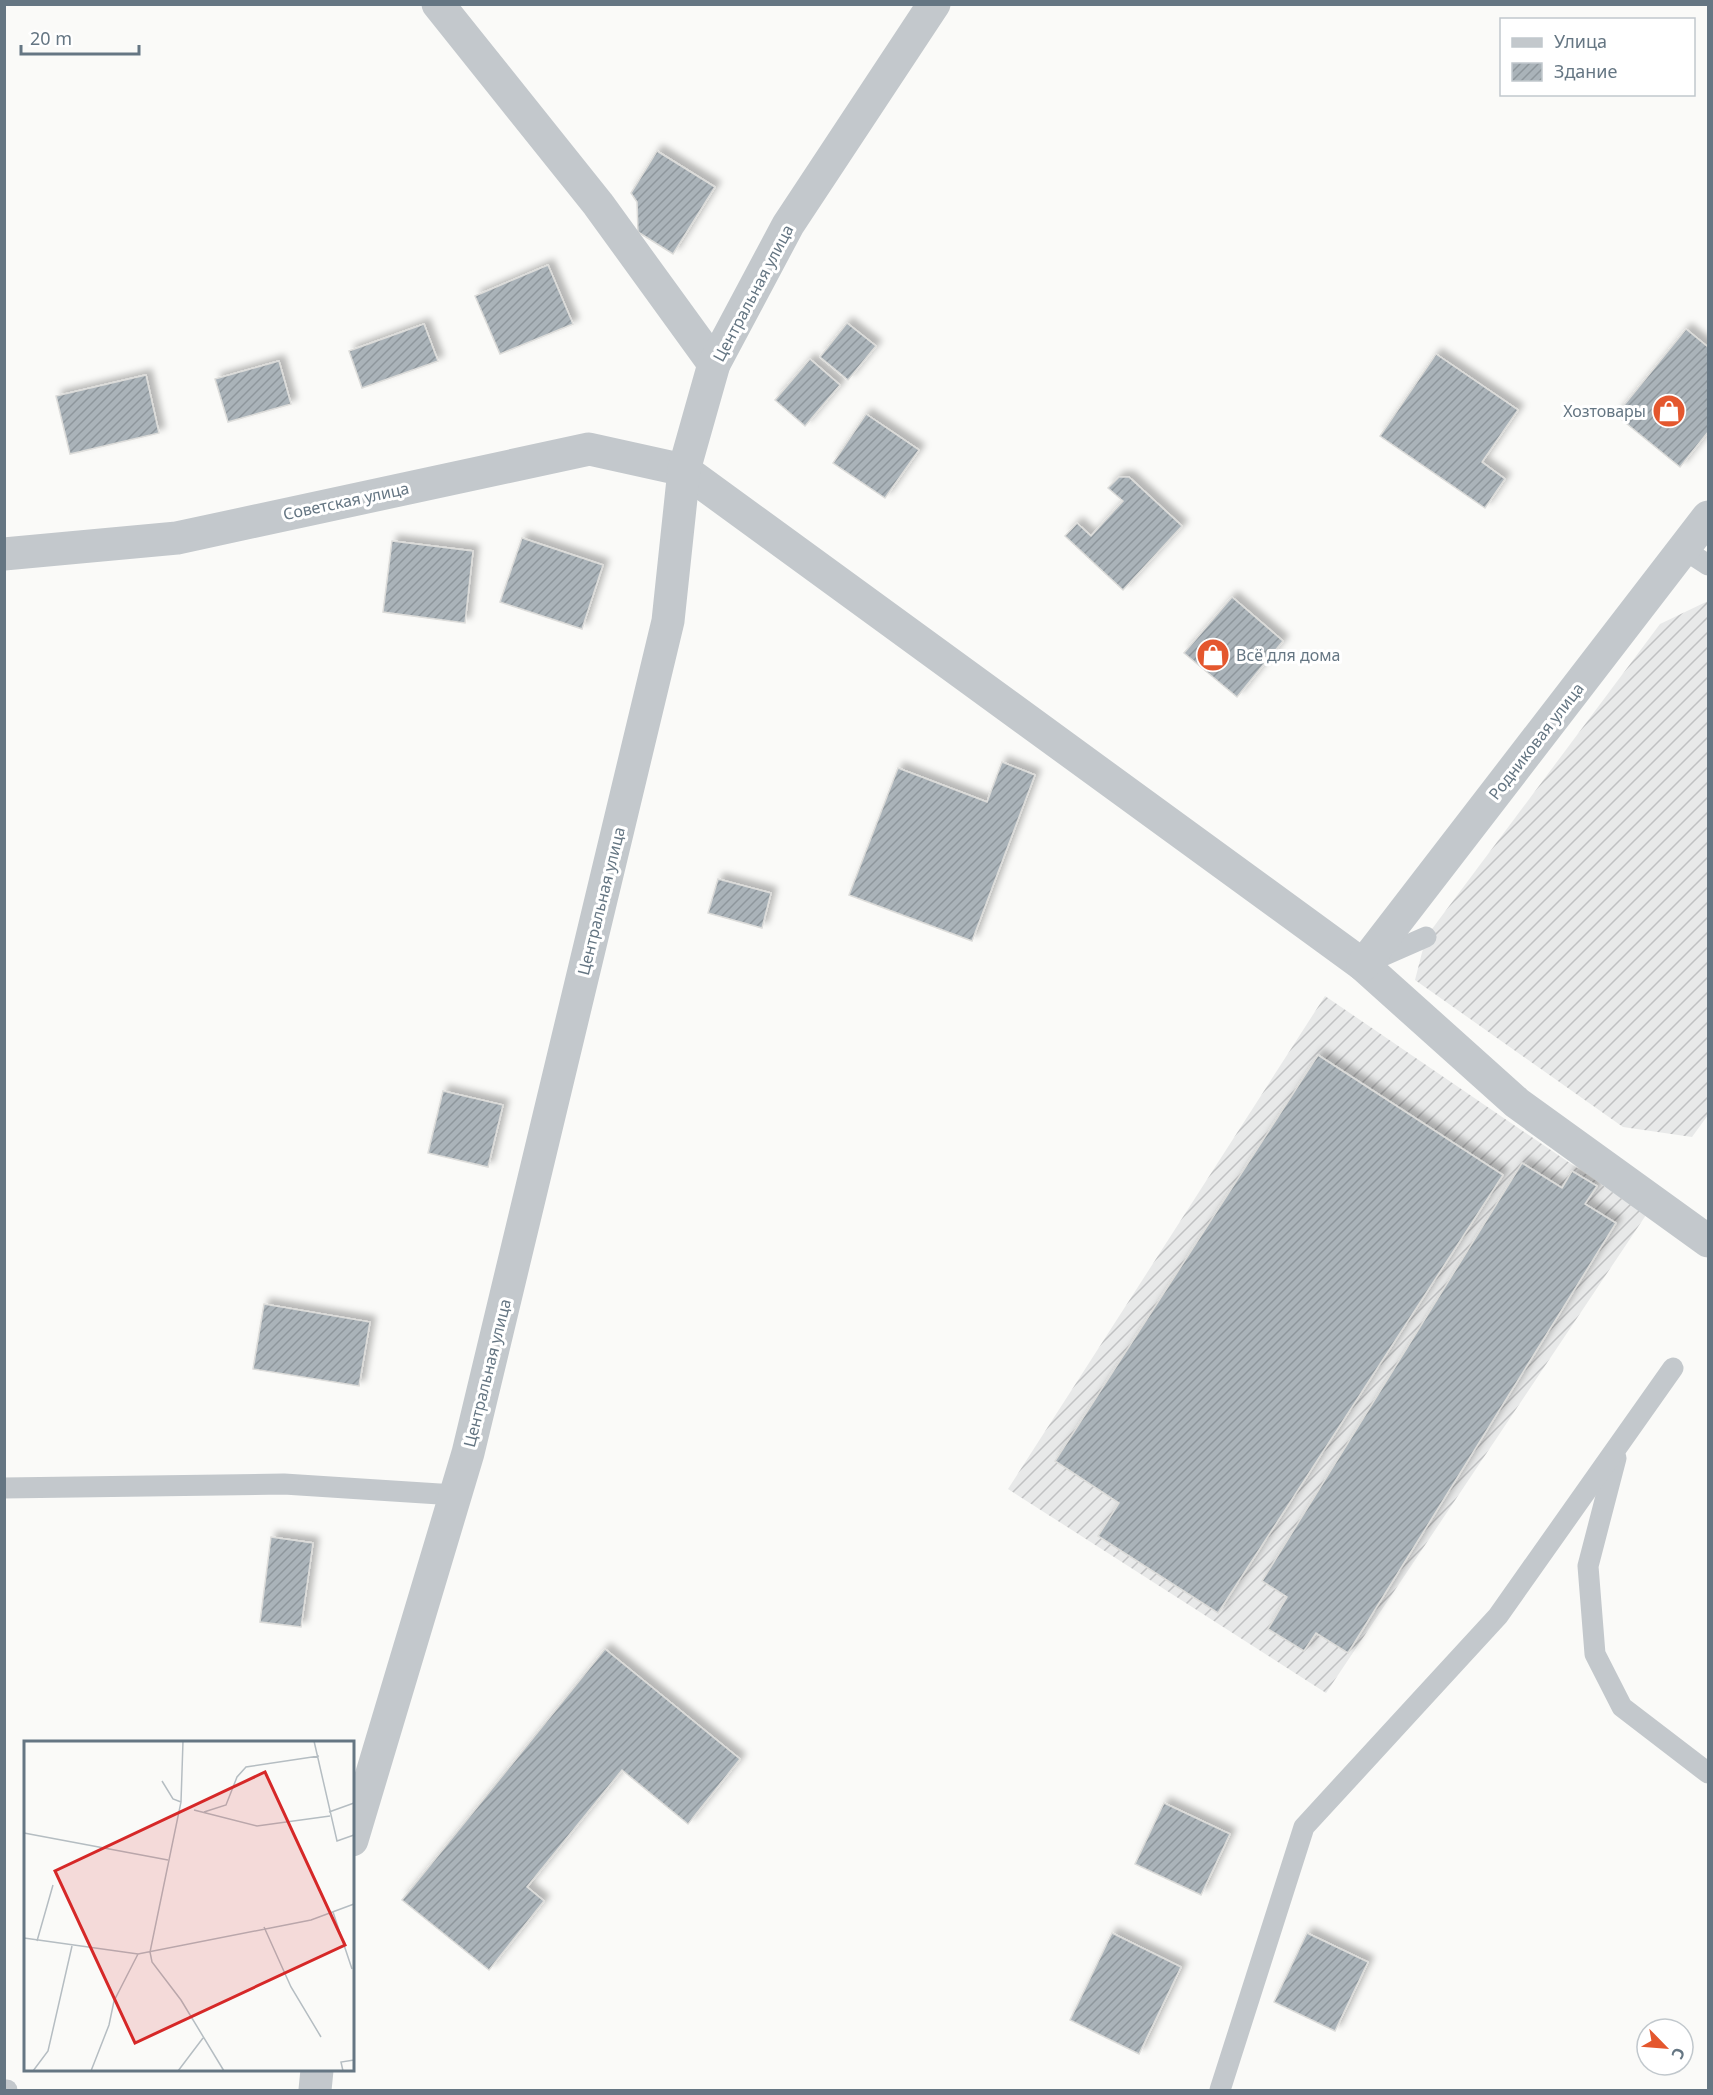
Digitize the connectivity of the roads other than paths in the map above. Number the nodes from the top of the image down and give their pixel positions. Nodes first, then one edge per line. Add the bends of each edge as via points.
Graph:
1 (438, 4) edge
2 (934, 4) edge
3 (714, 364) junction
4 (684, 470) junction
5 (1708, 518) edge
6 (4, 554) edge
7 (1697, 557) edge
8 (1426, 937) dead end
9 (1363, 965) junction
10 (1708, 1241) edge
11 (1673, 1368) dead end
12 (1620, 1444) junction
13 (4, 1488) edge
14 (455, 1496) junction
15 (1708, 1773) edge
16 (354, 1832) edge
17 (317, 2071) edge
18 (315, 2091) edge
19 (1220, 2091) edge

1 - 3 street via 598,204
2 - 3 street, Центральная улица via 788,225
3 - 4 street, Центральная улица
4 - 6 street, Советская улица via 589,449 177,538
4 - 9 street
4 - 14 street, Центральная улица via 669,621
5 - 7 street, Родниковая улица
7 - 9 street, Родниковая улица
8 - 9 lane
9 - 10 street via 1517,1103
11 - 12 lane
12 - 15 lane via 1587,1566 1595,1654 1622,1707
12 - 19 lane via 1498,1616 1304,1827
13 - 14 lane via 284,1484
14 - 16 street, Центральная улица
17 - 18 street

